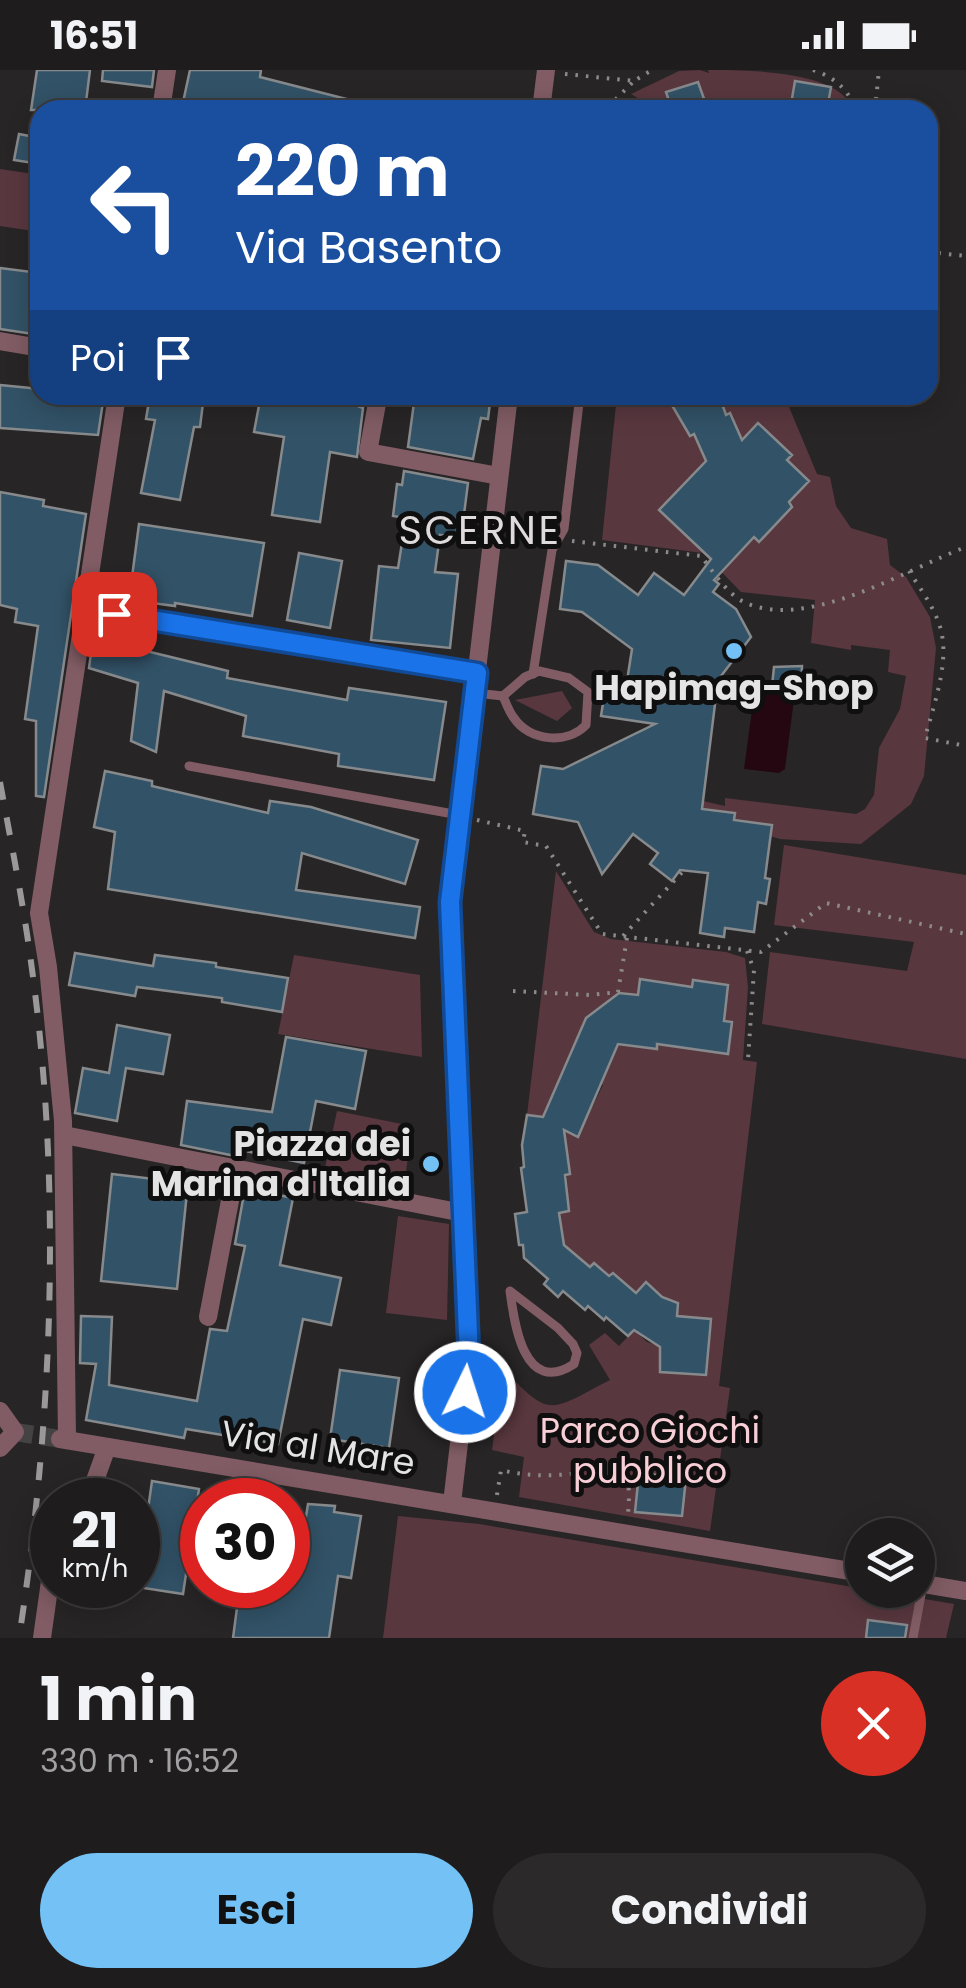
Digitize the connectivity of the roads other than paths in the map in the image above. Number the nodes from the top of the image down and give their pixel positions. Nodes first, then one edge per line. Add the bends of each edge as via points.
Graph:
1 (167, 70) edge
2 (546, 71) edge
3 (162, 100) edge
4 (543, 100) edge
5 (0, 341) edge
6 (30, 346) edge
7 (115, 405) edge
8 (377, 405) edge
9 (508, 405) edge
10 (579, 405) edge
11 (500, 476) junction
12 (84, 609) junction
13 (533, 674) junction
14 (476, 683) junction
15 (502, 696) junction
16 (189, 766) dead end
17 (454, 815) junction
18 (64, 1135) junction
19 (236, 1168) junction
20 (463, 1213) junction
21 (510, 1291) joint
22 (208, 1318) dead end
23 (107, 1446) junction
24 (96, 1478) edge
25 (452, 1503) junction
26 (845, 1570) edge
27 (935, 1586) edge
28 (966, 1591) edge
29 (46, 1608) edge
30 (917, 1608) edge
31 (42, 1638) edge
32 (913, 1638) edge

1 - 3 street
2 - 4 street
5 - 6 street
7 - 12 street
8 - 11 street via 368,452
9 - 11 street
10 - 13 lane via 564,529 552,550
11 - 14 street
12 - 14 street
12 - 18 street via 39,914
13 - 15 lane
13 - 15 lane via 553,672 588,692 586,725 572,736 543,737 515,721
14 - 15 lane
14 - 17 street
16 - 17 lane
17 - 20 street via 450,902
18 - 19 street
18 - 23 street, Via al Mare via 63,1439
19 - 20 street
19 - 22 street
20 - 25 street via 469,1358
21 - 21 lane via 523,1352 553,1372 574,1364 577,1353 567,1336
23 - 24 street
23 - 25 street, Via al Mare
25 - 26 street, Via al Mare
27 - 28 street
29 - 31 street
30 - 32 lane

